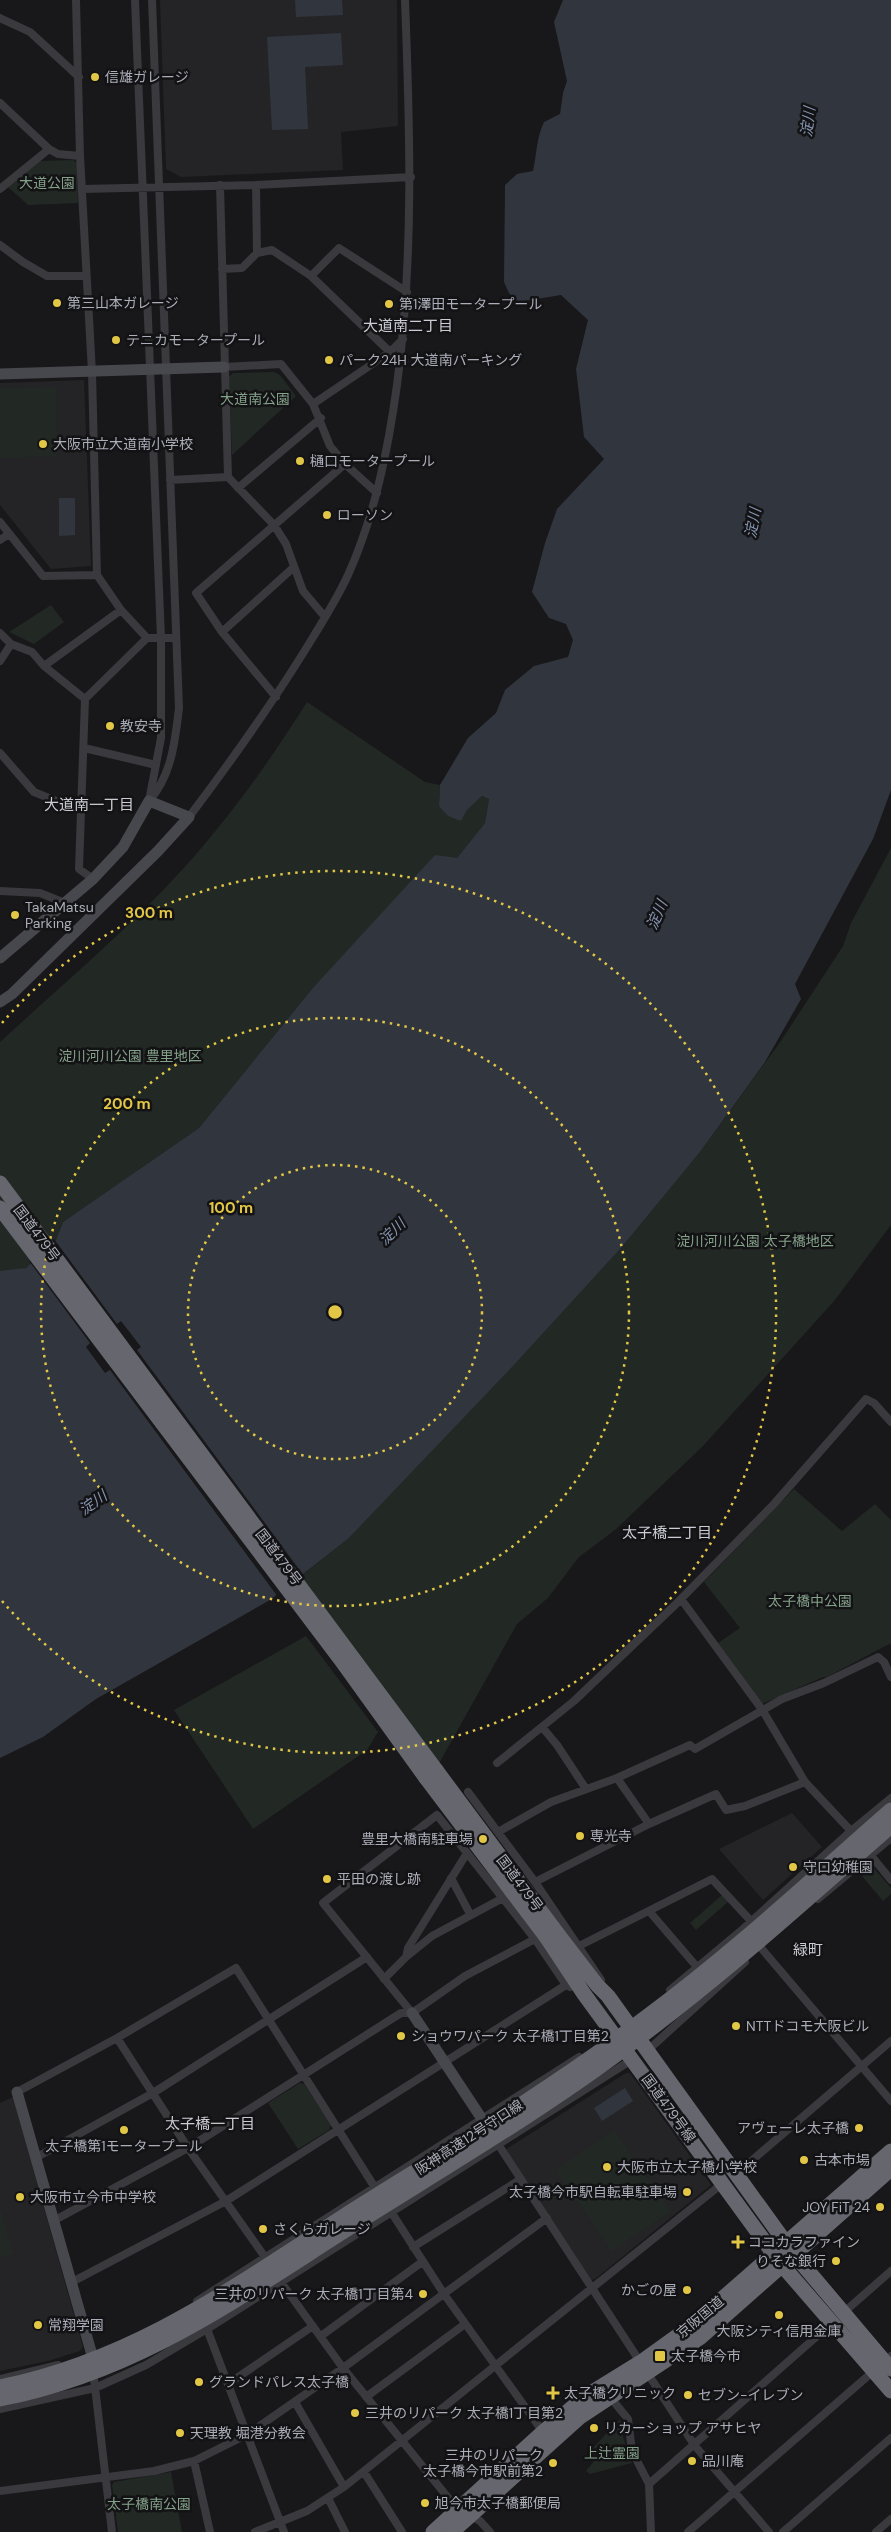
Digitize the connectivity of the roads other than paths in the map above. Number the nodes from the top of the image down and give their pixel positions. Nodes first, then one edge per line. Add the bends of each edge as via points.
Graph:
1 (76, 0) edge
2 (135, 0) edge
3 (152, 0) edge
4 (405, 0) edge
5 (0, 18) edge
6 (79, 76) junction
7 (0, 104) edge
8 (49, 150) junction
9 (80, 156) junction
10 (411, 177) junction
11 (256, 184) junction
12 (220, 185) junction
13 (158, 187) junction
14 (142, 188) junction
15 (0, 189) edge
16 (82, 189) junction
17 (0, 245) edge
18 (257, 253) junction
19 (222, 269) junction
20 (86, 276) junction
21 (311, 276) junction
22 (407, 292) junction
23 (403, 339) junction
24 (390, 352) junction
25 (224, 368) junction
26 (149, 369) junction
27 (165, 369) junction
28 (92, 372) junction
29 (0, 374) edge
30 (313, 404) junction
31 (321, 418) junction
32 (344, 464) junction
33 (228, 477) junction
34 (170, 480) junction
35 (238, 488) junction
36 (377, 493) junction
37 (0, 522) edge
38 (274, 525) junction
39 (9, 534) junction
40 (0, 540) edge
41 (294, 567) junction
42 (97, 575) junction
43 (121, 610) junction
44 (325, 617) junction
45 (222, 632) junction
46 (0, 633) edge
47 (147, 638) junction
48 (161, 638) junction
49 (176, 638) junction
50 (11, 644) junction
51 (0, 661) edge
52 (44, 666) junction
53 (276, 696) junction
54 (85, 699) junction
55 (84, 748) junction
56 (0, 753) edge
57 (156, 765) junction
58 (149, 801) junction
59 (81, 811) junction
60 (189, 817) junction
61 (93, 879) junction
62 (0, 891) edge
63 (65, 903) junction
64 (0, 958) edge
65 (0, 1002) edge
66 (0, 1183) edge
67 (0, 1208) edge
68 (891, 1422) edge
69 (681, 1599) junction
70 (891, 1677) edge
71 (763, 1711) junction
72 (542, 1727) junction
73 (497, 1763) dead end
74 (617, 1778) junction
75 (805, 1782) junction
76 (586, 1789) junction
77 (468, 1792) dead end
78 (891, 1798) edge
79 (891, 1810) edge
80 (649, 1824) junction
81 (891, 1826) edge
82 (851, 1831) junction
83 (498, 1832) junction
84 (891, 1838) edge
85 (467, 1853) junction
86 (870, 1856) junction
87 (451, 1878) junction
88 (891, 1880) edge
89 (535, 1882) junction
90 (503, 1898) junction
91 (649, 1911) junction
92 (470, 1914) junction
93 (752, 1921) junction
94 (743, 1929) junction
95 (546, 1937) junction
96 (579, 1946) junction
97 (761, 1948) junction
98 (367, 1957) junction
99 (406, 1957) junction
100 (697, 1967) junction
101 (384, 1979) junction
102 (566, 1985) junction
103 (584, 1994) junction
104 (608, 1996) junction
105 (412, 2013) junction
106 (268, 2020) junction
107 (628, 2024) junction
108 (614, 2034) junction
109 (117, 2038) junction
110 (891, 2041) edge
111 (647, 2051) junction
112 (633, 2059) junction
113 (445, 2062) junction
114 (862, 2066) junction
115 (303, 2074) junction
116 (16, 2092) joint
117 (153, 2094) junction
118 (891, 2101) edge
119 (482, 2119) junction
120 (338, 2128) junction
121 (498, 2144) junction
122 (188, 2148) junction
123 (891, 2151) edge
124 (37, 2157) junction
125 (891, 2169) edge
126 (521, 2179) junction
127 (729, 2179) junction
128 (374, 2186) junction
129 (226, 2201) junction
130 (392, 2213) junction
131 (547, 2218) junction
132 (54, 2220) junction
133 (413, 2247) junction
134 (790, 2248) junction
135 (266, 2257) junction
136 (777, 2259) junction
137 (422, 2262) junction
138 (891, 2271) edge
139 (72, 2282) junction
140 (280, 2282) junction
141 (592, 2290) junction
142 (444, 2294) junction
143 (838, 2318) junction
144 (465, 2324) junction
145 (313, 2326) junction
146 (207, 2329) junction
147 (321, 2336) junction
148 (92, 2355) junction
149 (885, 2364) edge
150 (495, 2367) junction
151 (343, 2368) junction
152 (644, 2368) junction
153 (0, 2379) edge
154 (228, 2384) junction
155 (0, 2387) edge
156 (95, 2388) junction
157 (891, 2391) edge
158 (366, 2397) junction
159 (610, 2397) junction
160 (0, 2400) edge
161 (295, 2402) junction
162 (0, 2409) edge
163 (543, 2432) junction
164 (248, 2434) junction
165 (891, 2438) edge
166 (402, 2442) junction
167 (695, 2446) junction
168 (194, 2461) junction
169 (364, 2472) junction
170 (106, 2478) junction
171 (649, 2484) junction
172 (344, 2487) junction
173 (0, 2491) edge
174 (734, 2492) junction
175 (328, 2498) junction
176 (463, 2512) junction
177 (891, 2519) edge
178 (280, 2523) junction
179 (112, 2532) edge
180 (210, 2532) edge
181 (256, 2532) edge
182 (284, 2532) edge
183 (345, 2532) edge
184 (402, 2532) edge
185 (433, 2532) edge
186 (452, 2532) edge
187 (490, 2532) edge
188 (651, 2532) edge
189 (688, 2532) edge
190 (769, 2532) edge
191 (783, 2532) edge
192 (876, 2532) edge

1 - 6 street
2 - 14 street
3 - 13 street
4 - 10 street
5 - 6 street via 30,32
6 - 9 street
7 - 8 street
8 - 9 street
8 - 15 street
9 - 16 street
10 - 11 street
10 - 22 street
11 - 12 street
11 - 18 street
12 - 13 street
12 - 19 street
13 - 14 street
13 - 27 street
14 - 16 street
14 - 26 street
16 - 20 street
17 - 20 street via 47,276
18 - 19 street via 242,268
18 - 21 street via 272,250
19 - 25 street
20 - 28 street
21 - 22 street via 339,248
21 - 24 street
22 - 23 street
23 - 24 street
23 - 36 street via 388,447
24 - 30 street
25 - 27 street
25 - 30 street via 281,364
25 - 33 street
26 - 27 street
26 - 28 street
26 - 48 street
27 - 34 street
28 - 29 street
28 - 42 street
30 - 31 street
31 - 32 street via 330,446
31 - 35 street
32 - 36 street
32 - 38 street
33 - 34 street
33 - 35 street
34 - 49 street
35 - 38 street
36 - 44 street via 348,576
37 - 39 street
38 - 41 street via 286,544
38 - 45 street via 196,593
39 - 40 street
39 - 42 street via 42,576
41 - 44 street via 303,591
41 - 45 street
42 - 43 street
43 - 47 street
43 - 52 street
44 - 53 street
45 - 53 street
46 - 50 street
47 - 48 street
47 - 54 street
48 - 49 street
48 - 57 street via 162,709
49 - 58 street via 179,708 175,741 168,768
50 - 51 street
50 - 52 street via 32,652
52 - 54 street
53 - 60 street via 239,752
54 - 55 street
55 - 57 street
55 - 59 street
56 - 59 street via 34,792
57 - 58 street
58 - 60 street
58 - 61 street via 123,847
59 - 61 street via 79,869
60 - 65 street via 12,994
61 - 63 street
62 - 63 street via 40,893
63 - 64 street
66 - 95 highway, 国道479号, bridge
67 - 95 highway, 国道479号, bridge
68 - 69 street via 866,1399 794,1482
69 - 71 street
69 - 72 street via 574,1701
70 - 71 street via 878,1656 824,1683 782,1699
71 - 74 street via 695,1749 690,1745
71 - 75 street
72 - 73 street
72 - 76 street
74 - 76 street
74 - 80 street
75 - 80 street via 745,1806 726,1810 716,1794
75 - 82 street
76 - 83 street via 551,1802
77 - 83 street
78 - 82 street
79 - 155 highway, 阪神高速12号守口線, bridge via 651,2014 506,2114 167,2327 92,2361
80 - 89 street
81 - 160 highway, 阪神高速12号守口線, bridge via 659,2024 505,2129 170,2339 98,2372
82 - 86 street
82 - 93 street
83 - 89 street
84 - 86 street
85 - 87 street
85 - 90 street
85 - 98 street via 438,1815 323,1903
86 - 88 street
86 - 97 street
87 - 92 street
87 - 99 street via 408,1948
89 - 96 street
90 - 92 street
90 - 95 street
91 - 93 street via 712,1879
91 - 96 street
91 - 100 street
92 - 99 street via 432,1936
93 - 94 street
94 - 97 street
94 - 100 street
95 - 102 street
95 - 103 highway, 国道479号線
95 - 104 highway, 国道479号線
95 - 105 street via 465,1976
96 - 104 street
97 - 111 street
97 - 114 street
98 - 101 street
98 - 106 street
99 - 101 street
100 - 107 street
101 - 105 street
102 - 103 street
102 - 113 street
103 - 108 highway, 国道479号線
104 - 107 highway, 国道479号線
105 - 113 street
105 - 115 street via 401,2012
106 - 109 street via 236,1968
106 - 115 street
106 - 117 street
107 - 111 highway, 国道479号線
108 - 112 highway, 国道479号線
108 - 119 street
109 - 116 street
109 - 117 street
110 - 114 street
111 - 127 highway, 国道479号線
112 - 121 street
112 - 127 highway, 国道479号線
113 - 119 street
113 - 120 street
114 - 118 street
114 - 127 street
115 - 120 street
115 - 122 street
116 - 124 street
117 - 122 street
117 - 124 street
119 - 121 street
119 - 128 street
120 - 128 street
120 - 129 street
121 - 126 street
121 - 130 street
122 - 129 street
122 - 132 street
123 - 134 highway, 京阪国道
124 - 132 street
125 - 134 highway, 京阪国道
126 - 131 street
126 - 133 street
127 - 134 highway, 国道479号線
127 - 136 highway, 国道479号線
127 - 141 street
128 - 130 street
128 - 135 street
129 - 135 street
129 - 139 street
130 - 133 street
130 - 140 street
131 - 141 street
131 - 142 street
132 - 139 street
133 - 137 street
134 - 136 highway, 京阪国道
134 - 143 highway, 国道479号線
135 - 140 street
135 - 148 street via 142,2334
136 - 143 highway, 国道479号線
136 - 152 highway, 京阪国道 via 700,2337
137 - 142 street
137 - 147 street
138 - 143 street
139 - 148 street
140 - 145 street
140 - 146 street
141 - 150 street
141 - 152 street
142 - 144 street
142 - 151 street
143 - 149 highway, 国道479号線
143 - 167 street
144 - 150 street
144 - 158 street
145 - 147 street
145 - 154 street
146 - 154 street
146 - 156 street via 146,2365
147 - 151 street
148 - 153 street
148 - 156 street
149 - 157 highway, 国道479号線
149 - 174 street
150 - 163 street
150 - 166 street
151 - 158 street
151 - 161 street
152 - 159 highway, 京阪国道
152 - 163 highway, 京阪国道 via 586,2396
152 - 167 street
154 - 164 street
156 - 162 street
156 - 170 street
158 - 166 street
159 - 171 street via 628,2419 632,2451
159 - 176 highway, 京阪国道 via 580,2417
161 - 164 street
161 - 172 street
163 - 176 highway, 京阪国道
164 - 168 street
164 - 178 street
165 - 191 street
166 - 169 street
166 - 176 street
167 - 171 street
167 - 174 street
168 - 170 street
168 - 180 street
169 - 172 street
169 - 184 street
170 - 173 street
170 - 179 street
171 - 188 street
172 - 175 street
174 - 189 street
174 - 190 street
175 - 178 street
175 - 183 street
176 - 185 highway, 京阪国道
176 - 186 highway, 京阪国道
176 - 187 street via 480,2521
177 - 192 street
178 - 181 street
178 - 182 street

